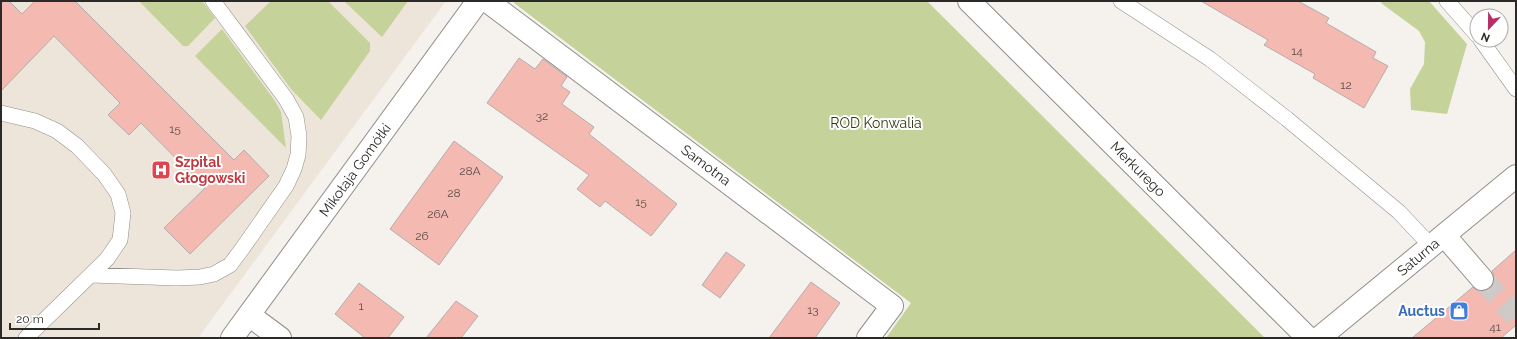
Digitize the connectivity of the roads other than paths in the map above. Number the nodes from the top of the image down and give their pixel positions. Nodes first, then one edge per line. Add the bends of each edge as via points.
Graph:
1 (213, 1) edge
2 (478, 1) edge
3 (487, 1) edge
4 (969, 1) edge
5 (1121, 1) edge
6 (1447, 1) edge
7 (1469, 26) edge
8 (1487, 48) edge
9 (1516, 89) edge
10 (1, 114) edge
11 (1516, 176) edge
12 (1438, 241) junction
13 (91, 275) junction
14 (1482, 279) tunnel mouth
15 (249, 315) junction
16 (26, 338) edge
17 (232, 338) edge
18 (280, 338) edge
19 (868, 338) edge
20 (1308, 338) edge
21 (1319, 338) edge

1 - 13 lane via 286,99 296,117 299,136 294,169 286,186 242,250 230,265 214,274 177,278
2 - 15 street, Mikołaja Gomółki
3 - 19 street, Samotna via 892,306
4 - 20 street, Merkurego
5 - 12 lane via 1210,59
6 - 7 lane
8 - 9 lane
10 - 13 lane via 35,121 57,131 77,146 104,174 118,194 123,213 120,240 107,259
11 - 12 street, Saturna
12 - 14 street
12 - 21 street, Saturna
13 - 16 lane
15 - 17 street, Mikołaja Gomółki
15 - 18 street

